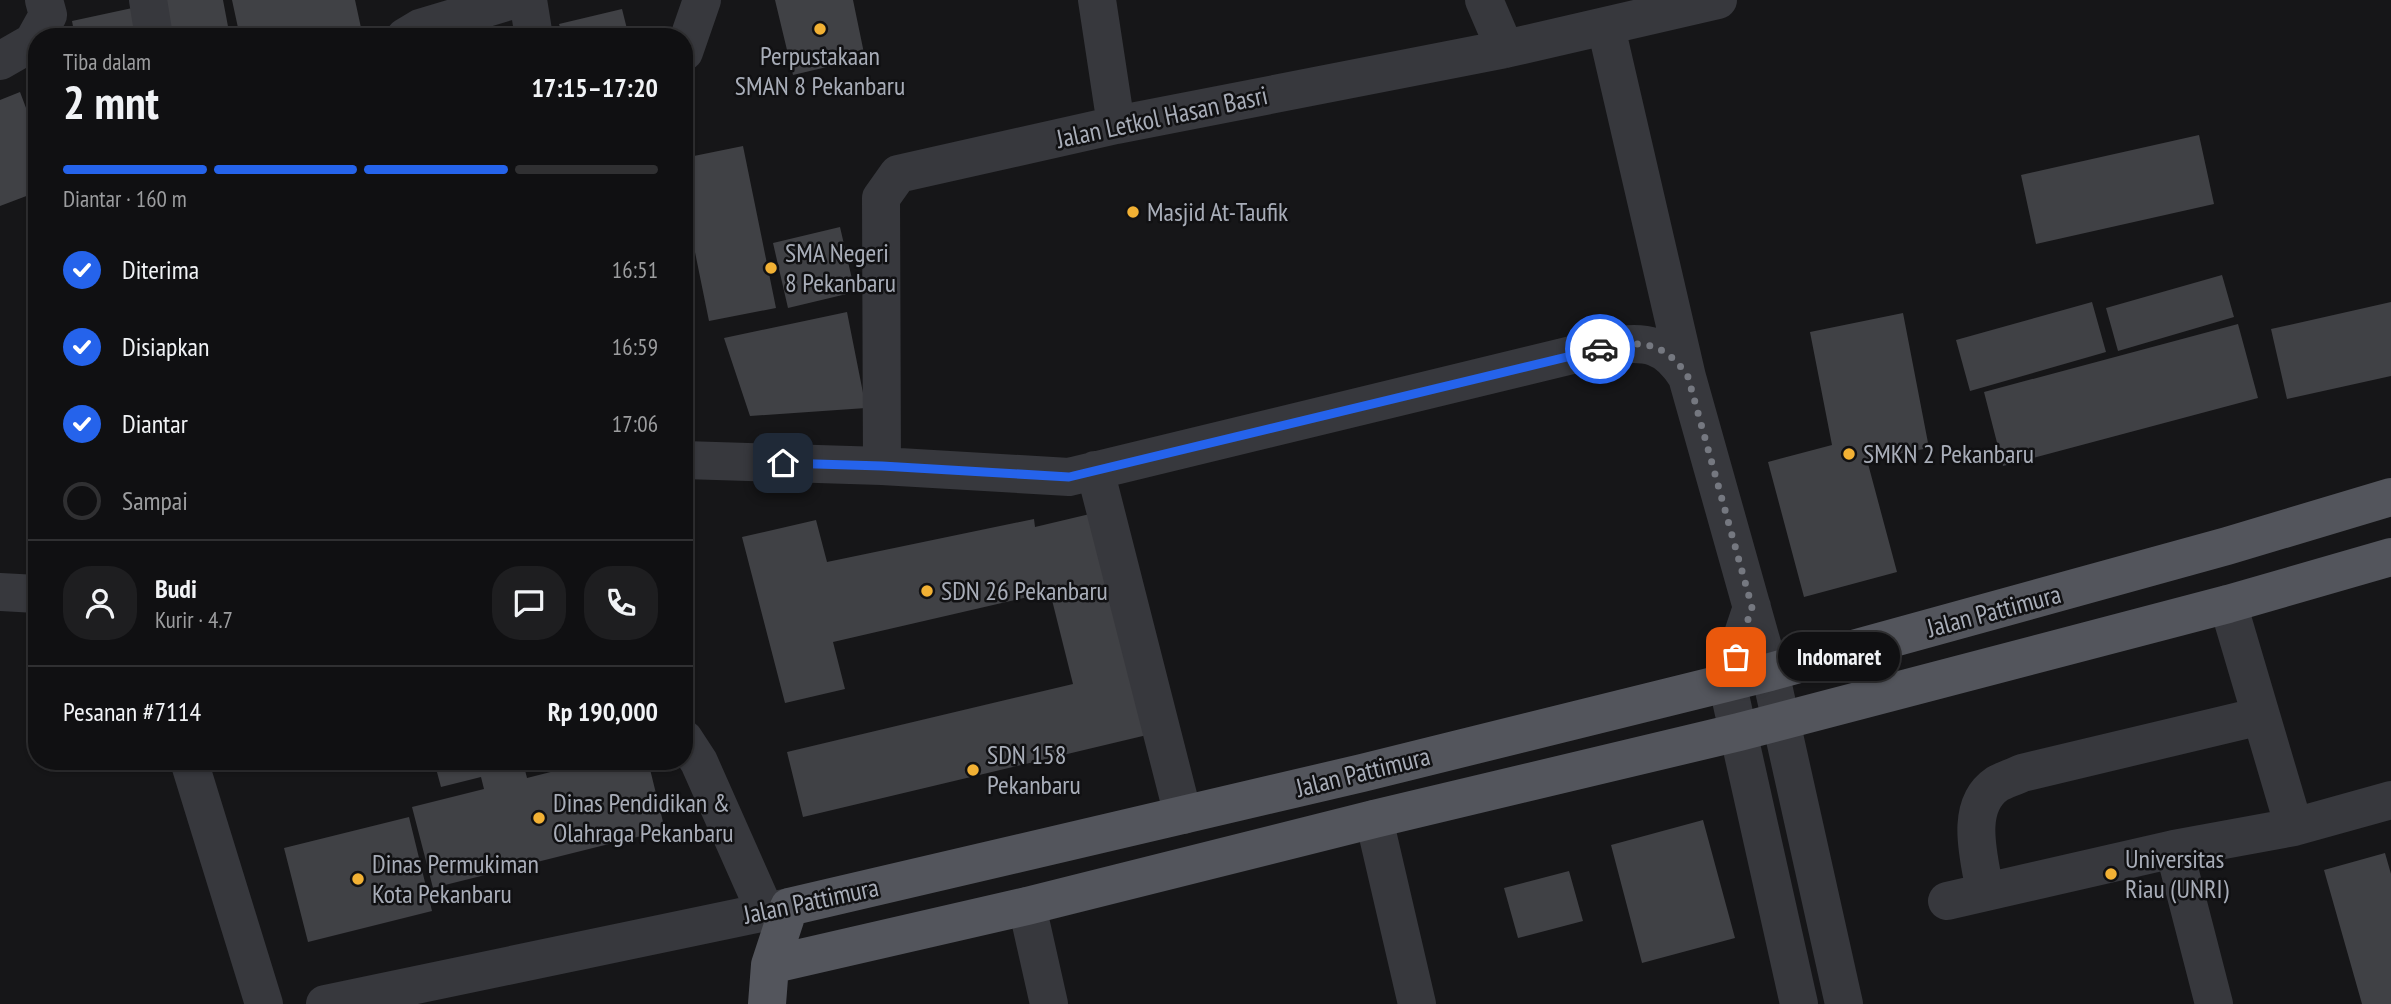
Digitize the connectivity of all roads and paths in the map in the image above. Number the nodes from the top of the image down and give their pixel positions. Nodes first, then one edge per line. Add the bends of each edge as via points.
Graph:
1 (44, 0) edge
2 (148, 0) edge
3 (513, 0) edge
4 (528, 0) edge
5 (702, 0) edge
6 (1097, 0) edge
7 (1484, 0) edge
8 (1718, 0) edge
9 (1606, 27) junction
10 (41, 28) edge
11 (153, 28) edge
12 (420, 28) edge
13 (533, 28) edge
14 (692, 28) edge
15 (28, 46) edge
16 (1505, 49) junction
17 (0, 61) edge
18 (1116, 125) junction
19 (1688, 377) junction
20 (693, 460) edge
21 (882, 466) junction
22 (1095, 470) junction
23 (2391, 497) edge
24 (2391, 557) edge
25 (0, 592) edge
26 (28, 594) edge
27 (2228, 604) junction
28 (1752, 607) junction
29 (1770, 672) junction
30 (1727, 682) junction
31 (2261, 716) junction
32 (1782, 721) junction
33 (1739, 732) junction
34 (693, 753) edge
35 (192, 770) edge
36 (1362, 773) junction
37 (2391, 800) edge
38 (1183, 815) junction
39 (1374, 819) junction
40 (2294, 827) junction
41 (2174, 849) junction
42 (1985, 892) junction
43 (1948, 901) dead end
44 (1027, 906) junction
45 (777, 909) junction
46 (770, 965) junction
47 (264, 1004) edge
48 (325, 1004) edge
49 (767, 1004) edge
50 (1049, 1004) edge
51 (1417, 1004) edge
52 (1799, 1004) edge
53 (1843, 1004) edge
54 (2214, 1004) edge

1 - 10 street via 48,15
2 - 11 street
3 - 12 street
4 - 13 street
5 - 14 street
6 - 18 street
7 - 16 street
8 - 9 street, Jalan Letkol Hasan Basri
9 - 16 street, Jalan Letkol Hasan Basri
9 - 19 street
15 - 17 street
16 - 18 street, Jalan Letkol Hasan Basri
18 - 21 street, Jalan Letkol Hasan Basri via 898,174 881,198
19 - 22 street via 1678,361 1660,348 1637,342
19 - 28 street
20 - 21 street
21 - 22 street via 1069,477
22 - 38 street
23 - 29 main road, Jalan Pattimura
24 - 27 main road, Jalan Pattimura
25 - 26 street
27 - 31 street
27 - 32 main road, Jalan Pattimura
28 - 29 street
28 - 30 street
29 - 30 main road, Jalan Pattimura
29 - 32 street
30 - 33 street
30 - 36 main road, Jalan Pattimura
31 - 40 street
31 - 42 street via 2022,773 1996,785 1981,802 1976,828
32 - 33 main road, Jalan Pattimura
32 - 53 street
33 - 39 main road, Jalan Pattimura
33 - 52 street
34 - 45 street
35 - 47 street
36 - 38 main road, Jalan Pattimura
36 - 39 main road
37 - 40 street
38 - 45 main road, Jalan Pattimura
39 - 44 main road, Jalan Pattimura
39 - 51 street
40 - 41 street
41 - 42 street
41 - 54 street
42 - 43 street
44 - 46 main road, Jalan Pattimura
44 - 50 street
45 - 46 main road
45 - 48 street, Jalan Pattimura
46 - 49 main road

